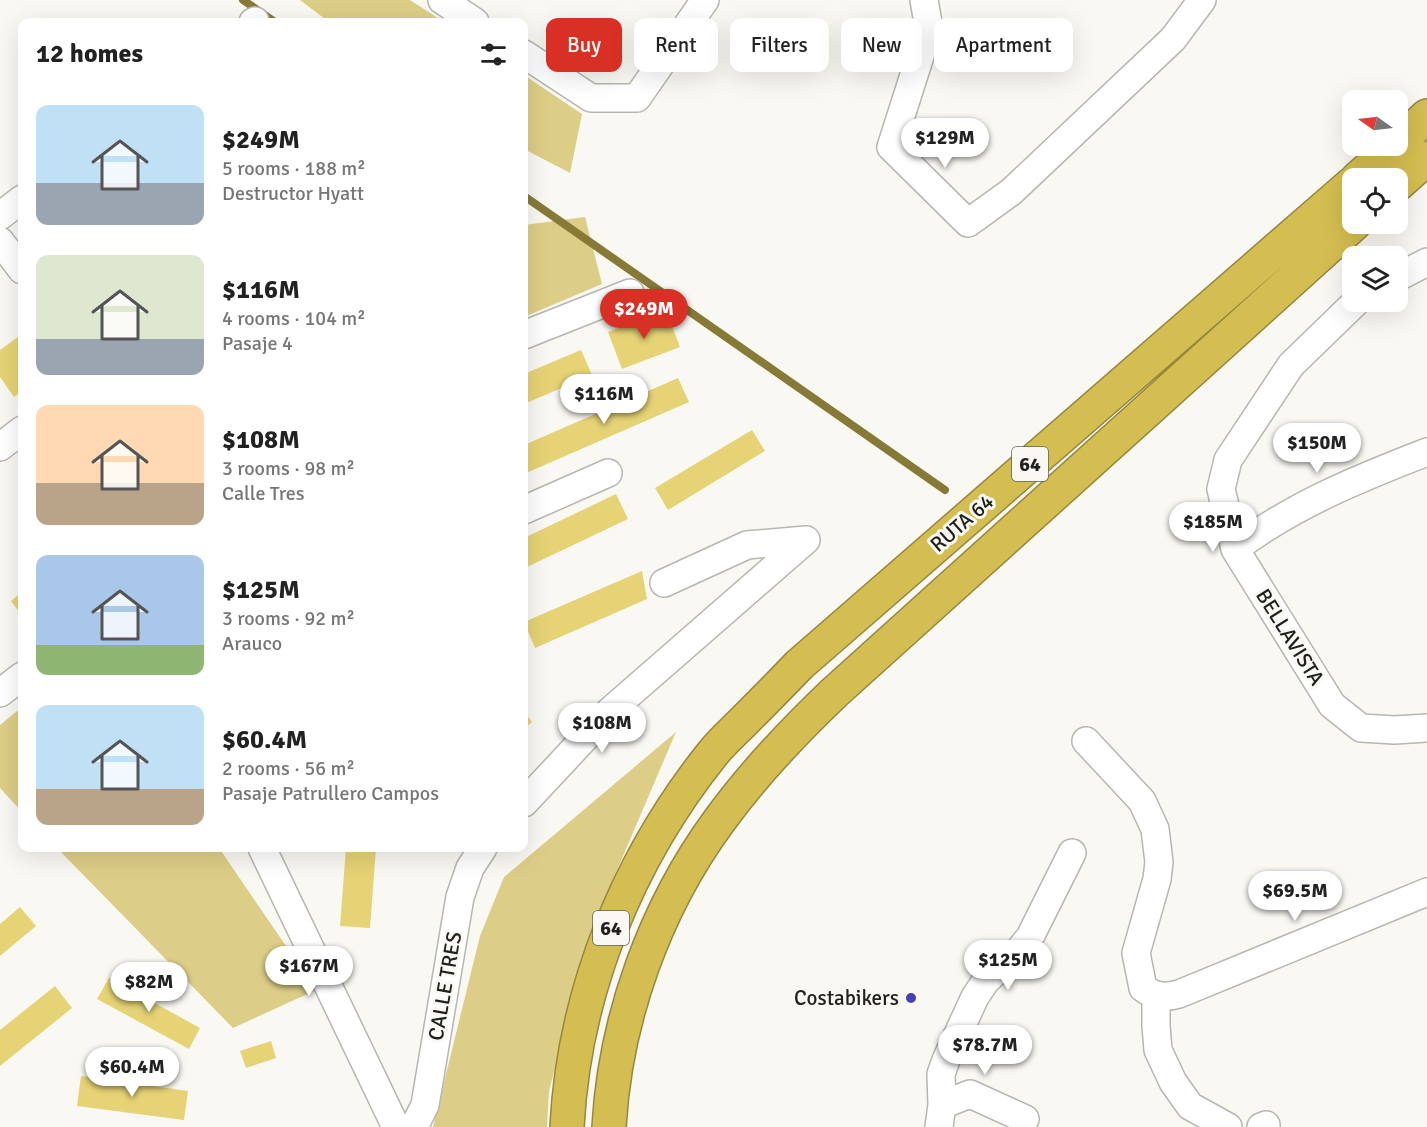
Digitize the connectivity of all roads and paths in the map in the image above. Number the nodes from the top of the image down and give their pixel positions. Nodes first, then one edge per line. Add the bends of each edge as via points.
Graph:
1 (442, 0) edge
2 (705, 0) edge
3 (924, 0) edge
4 (1202, 0) edge
5 (473, 13) edge
6 (528, 57) edge
7 (1427, 116) edge
8 (1408, 134) edge
9 (1383, 156) edge
10 (1427, 158) edge
11 (1369, 168) edge
12 (1408, 175) edge
13 (1342, 193) edge
14 (18, 202) edge
15 (0, 216) edge
16 (1343, 234) edge
17 (0, 241) edge
18 (1427, 262) edge
19 (18, 265) edge
20 (1408, 272) edge
21 (630, 293) dead end
22 (1346, 312) edge
23 (528, 333) edge
24 (18, 433) edge
25 (0, 447) edge
26 (1427, 452) edge
27 (608, 473) dead end
28 (528, 508) edge
29 (1234, 549) junction
30 (664, 583) dead end
31 (18, 679) edge
32 (0, 693) edge
33 (1425, 736) edge
34 (1086, 741) dead end
35 (528, 799) edge
36 (264, 852) edge
37 (480, 852) edge
38 (1072, 853) dead end
39 (1427, 892) edge
40 (1168, 995) junction
41 (941, 1116) edge
42 (1025, 1119) dead end
43 (396, 1127) edge
44 (414, 1127) edge
45 (567, 1127) edge
46 (609, 1127) edge
47 (1228, 1127) edge

1 - 5 street
2 - 6 street via 637,98 591,98
3 - 4 street via 929,28 891,147 968,223 1011,192 1173,39
7 - 8 highway
9 - 11 highway
10 - 12 highway
13 - 45 highway, RUTA 64 / 64 via 799,665 714,752 643,861 601,952 575,1048
14 - 15 street
16 - 46 highway, RUTA 64 / 64 via 835,692 742,790 698,852 663,916 636,986 616,1068
17 - 19 street
18 - 20 street
21 - 23 street
22 - 29 street, BELLAVISTA via 1291,365 1228,460 1221,489
24 - 25 street
26 - 29 street via 1297,508
27 - 28 street
29 - 33 street, BELLAVISTA via 1332,705 1361,728
30 - 35 street via 747,545 806,540 610,711
31 - 32 street
34 - 40 street via 1142,801 1155,829 1159,862 1136,953 1143,988
36 - 43 street
37 - 44 street, CALLE TRES via 460,897 424,1105
38 - 41 street via 1030,938 985,982 975,998 941,1074
39 - 40 street
40 - 47 street via 1156,1026 1158,1050 1190,1106
41 - 42 street via 970,1094

